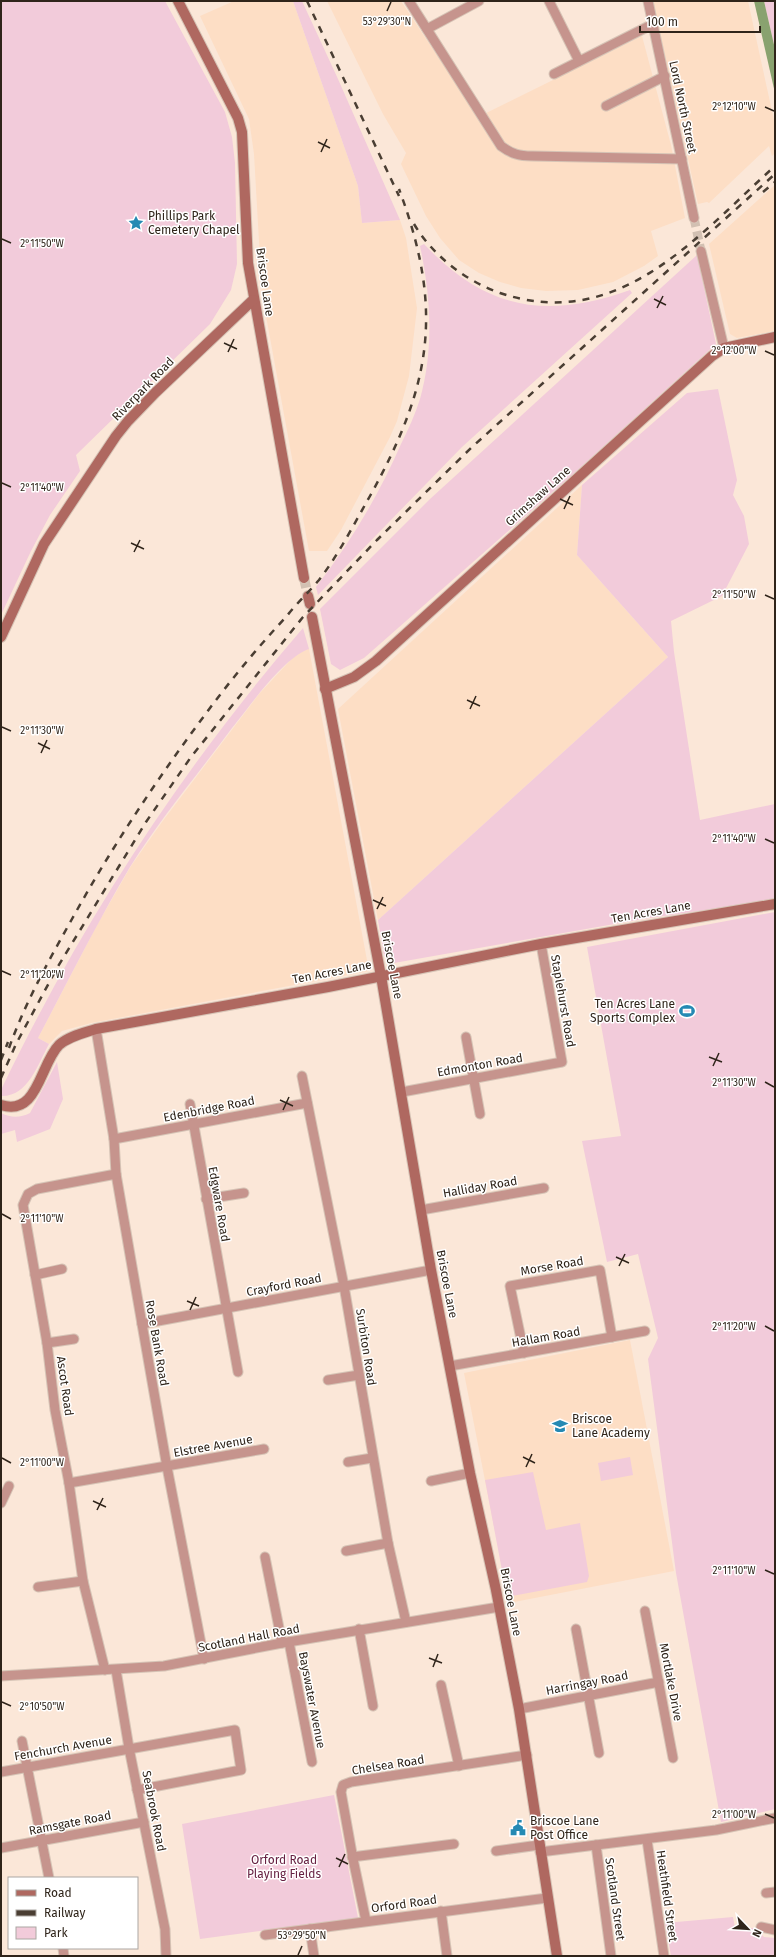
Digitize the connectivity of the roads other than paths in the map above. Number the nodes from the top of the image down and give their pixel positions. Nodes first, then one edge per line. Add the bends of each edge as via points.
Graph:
1 (178, 1) edge
2 (409, 1) edge
3 (479, 1) edge
4 (550, 1) edge
5 (648, 1) edge
6 (653, 24) junction
7 (427, 30) junction
8 (579, 61) junction
9 (554, 74) dead end
10 (665, 76) junction
11 (606, 106) dead end
12 (682, 159) junction
13 (694, 218) tunnel mouth
14 (702, 251) tunnel mouth
15 (253, 300) junction
16 (775, 337) edge
17 (724, 348) junction
18 (304, 578) tunnel mouth
19 (312, 617) dead end
20 (1, 636) edge
21 (325, 689) junction
22 (775, 904) edge
23 (541, 944) junction
24 (381, 976) junction
25 (96, 1029) junction
26 (466, 1036) dead end
27 (562, 1062) joint
28 (302, 1076) dead end
29 (473, 1077) junction
30 (402, 1092) junction
31 (307, 1103) junction
32 (190, 1104) dead end
33 (1, 1105) edge
34 (480, 1114) dead end
35 (193, 1124) junction
36 (114, 1140) junction
37 (116, 1174) junction
38 (544, 1188) dead end
39 (244, 1193) dead end
40 (206, 1199) junction
41 (421, 1210) junction
42 (62, 1269) dead end
43 (431, 1270) junction
44 (35, 1275) junction
45 (344, 1286) junction
46 (226, 1308) junction
47 (142, 1324) junction
48 (645, 1331) dead end
49 (612, 1337) junction
50 (74, 1338) dead end
51 (47, 1344) junction
52 (524, 1353) junction
53 (450, 1366) junction
54 (238, 1372) dead end
55 (359, 1374) junction
56 (328, 1380) dead end
57 (264, 1449) dead end
58 (372, 1458) junction
59 (348, 1462) dead end
60 (167, 1467) junction
61 (470, 1473) junction
62 (431, 1481) dead end
63 (69, 1483) junction
64 (9, 1486) dead end
65 (1, 1503) edge
66 (388, 1543) junction
67 (346, 1551) dead end
68 (266, 1557) dead end
69 (83, 1581) junction
70 (38, 1587) dead end
71 (499, 1607) junction
72 (645, 1611) dead end
73 (406, 1622) junction
74 (576, 1628) dead end
75 (359, 1629) junction
76 (285, 1642) junction
77 (204, 1659) junction
78 (105, 1670) junction
79 (116, 1670) junction
80 (1, 1676) edge
81 (659, 1682) junction
82 (442, 1685) dead end
83 (588, 1695) junction
84 (374, 1706) dead end
85 (519, 1709) junction
86 (22, 1741) dead end
87 (129, 1748) junction
88 (599, 1753) dead end
89 (527, 1755) junction
90 (673, 1758) dead end
91 (312, 1762) dead end
92 (460, 1766) junction
93 (27, 1767) junction
94 (1, 1772) edge
95 (137, 1790) junction
96 (775, 1818) edge
97 (144, 1822) junction
98 (647, 1840) junction
99 (42, 1841) junction
100 (454, 1844) dead end
101 (596, 1845) junction
102 (1, 1848) edge
103 (540, 1848) junction
104 (496, 1851) dead end
105 (352, 1857) junction
106 (49, 1877) edge
107 (547, 1898) junction
108 (441, 1911) junction
109 (366, 1921) junction
110 (761, 1927) dead end
111 (310, 1929) junction
112 (775, 1930) edge
113 (265, 1935) dead end
114 (166, 1956) edge
115 (314, 1956) edge
116 (446, 1956) edge
117 (557, 1956) edge
118 (611, 1956) edge
119 (664, 1956) edge

1 - 15 street, Briscoe Lane via 235,112 242,132 248,263
2 - 7 street
3 - 7 street
4 - 8 street
5 - 6 street, Lord North Street
6 - 8 street
6 - 10 street, Lord North Street
7 - 12 street via 502,146 517,156
8 - 9 street
10 - 11 street
10 - 12 street, Lord North Street
12 - 13 street, Lord North Street
14 - 17 street
15 - 18 street, Briscoe Lane
15 - 20 street, Riverpark Road via 124,426 50,534
16 - 17 street, Grimshaw Lane
17 - 21 street, Grimshaw Lane via 712,356 376,661 354,677
19 - 21 street, Briscoe Lane
21 - 24 street, Briscoe Lane
22 - 23 street, Ten Acres Lane
23 - 24 street, Ten Acres Lane
23 - 27 street, Staplehurst Road
24 - 25 street, Ten Acres Lane
24 - 30 street, Briscoe Lane
25 - 33 street, Ten Acres Lane via 60,1044 28,1101 16,1107
25 - 36 street, Rose Bank Road
26 - 29 street
27 - 29 street, Edmonton Road
28 - 31 street, Surbiton Road
29 - 30 street, Edmonton Road
29 - 34 street
30 - 41 street, Briscoe Lane
31 - 35 street, Edenbridge Road
31 - 45 street, Surbiton Road
32 - 35 street, Edgware Road
35 - 36 street, Edenbridge Road
35 - 40 street, Edgware Road
36 - 37 street, Rose Bank Road
37 - 44 street, Ascot Road via 37,1188 28,1194 23,1205
37 - 47 street, Rose Bank Road
38 - 41 street, Halliday Road
39 - 40 street
40 - 46 street, Edgware Road
41 - 43 street, Briscoe Lane
42 - 44 street
43 - 45 street, Crayford Road
43 - 53 street, Briscoe Lane
44 - 51 street, Ascot Road
45 - 46 street, Crayford Road
45 - 55 street, Surbiton Road
46 - 47 street, Crayford Road
46 - 54 street, Edgware Road
47 - 60 street, Rose Bank Road
48 - 49 street, Hallam Road
49 - 52 street, Hallam Road
49 - 52 street, Morse Road via 600,1270 510,1286
50 - 51 street
51 - 63 street, Ascot Road via 55,1410
52 - 53 street, Hallam Road
53 - 61 street, Briscoe Lane
55 - 56 street
55 - 58 street, Surbiton Road
57 - 60 street, Elstree Avenue
58 - 59 street
58 - 66 street, Surbiton Road
60 - 63 street, Elstree Avenue
60 - 77 street, Rose Bank Road
61 - 62 street
61 - 71 street, Briscoe Lane
63 - 69 street, Ascot Road
64 - 65 street
66 - 67 street
66 - 73 street, Surbiton Road
68 - 76 street, Bayswater Avenue
69 - 70 street
69 - 78 street, Ascot Road
71 - 73 street, Scotland Hall Road
71 - 85 street, Briscoe Lane
72 - 81 street, Mortlake Drive
73 - 75 street, Scotland Hall Road
74 - 83 street
75 - 76 street, Scotland Hall Road
75 - 84 street
76 - 77 street, Scotland Hall Road
76 - 91 street, Bayswater Avenue
77 - 79 street, Scotland Hall Road
78 - 79 street, Scotland Hall Road
78 - 80 street, Scotland Hall Road
79 - 87 street, Seabrook Road
81 - 83 street, Harringay Road
81 - 90 street, Mortlake Drive
82 - 92 street
83 - 85 street, Harringay Road
83 - 88 street
85 - 89 street, Briscoe Lane
86 - 93 street
87 - 93 street, Fenchurch Avenue
87 - 95 street, Seabrook Road
87 - 95 street, Fenchurch Avenue via 235,1730 241,1770
89 - 92 street, Chelsea Road
89 - 103 street, Briscoe Lane
92 - 105 street, Chelsea Road via 343,1785 341,1792
93 - 94 street, Fenchurch Avenue
93 - 99 street
95 - 97 street, Seabrook Road
96 - 98 street
97 - 99 street, Ramsgate Road
97 - 114 street, Seabrook Road via 165,1929
98 - 101 street
98 - 119 street, Heathfield Street
99 - 102 street, Ramsgate Road
99 - 106 street
100 - 105 street
101 - 103 street
101 - 118 street, Scotland Street
103 - 104 street
103 - 107 street, Briscoe Lane
105 - 109 street, Chelsea Road
107 - 108 street, Orford Road
107 - 117 street, Briscoe Lane
108 - 109 street, Orford Road
108 - 116 street
109 - 111 street, Orford Road
110 - 112 street
111 - 113 street, Orford Road
111 - 115 street

